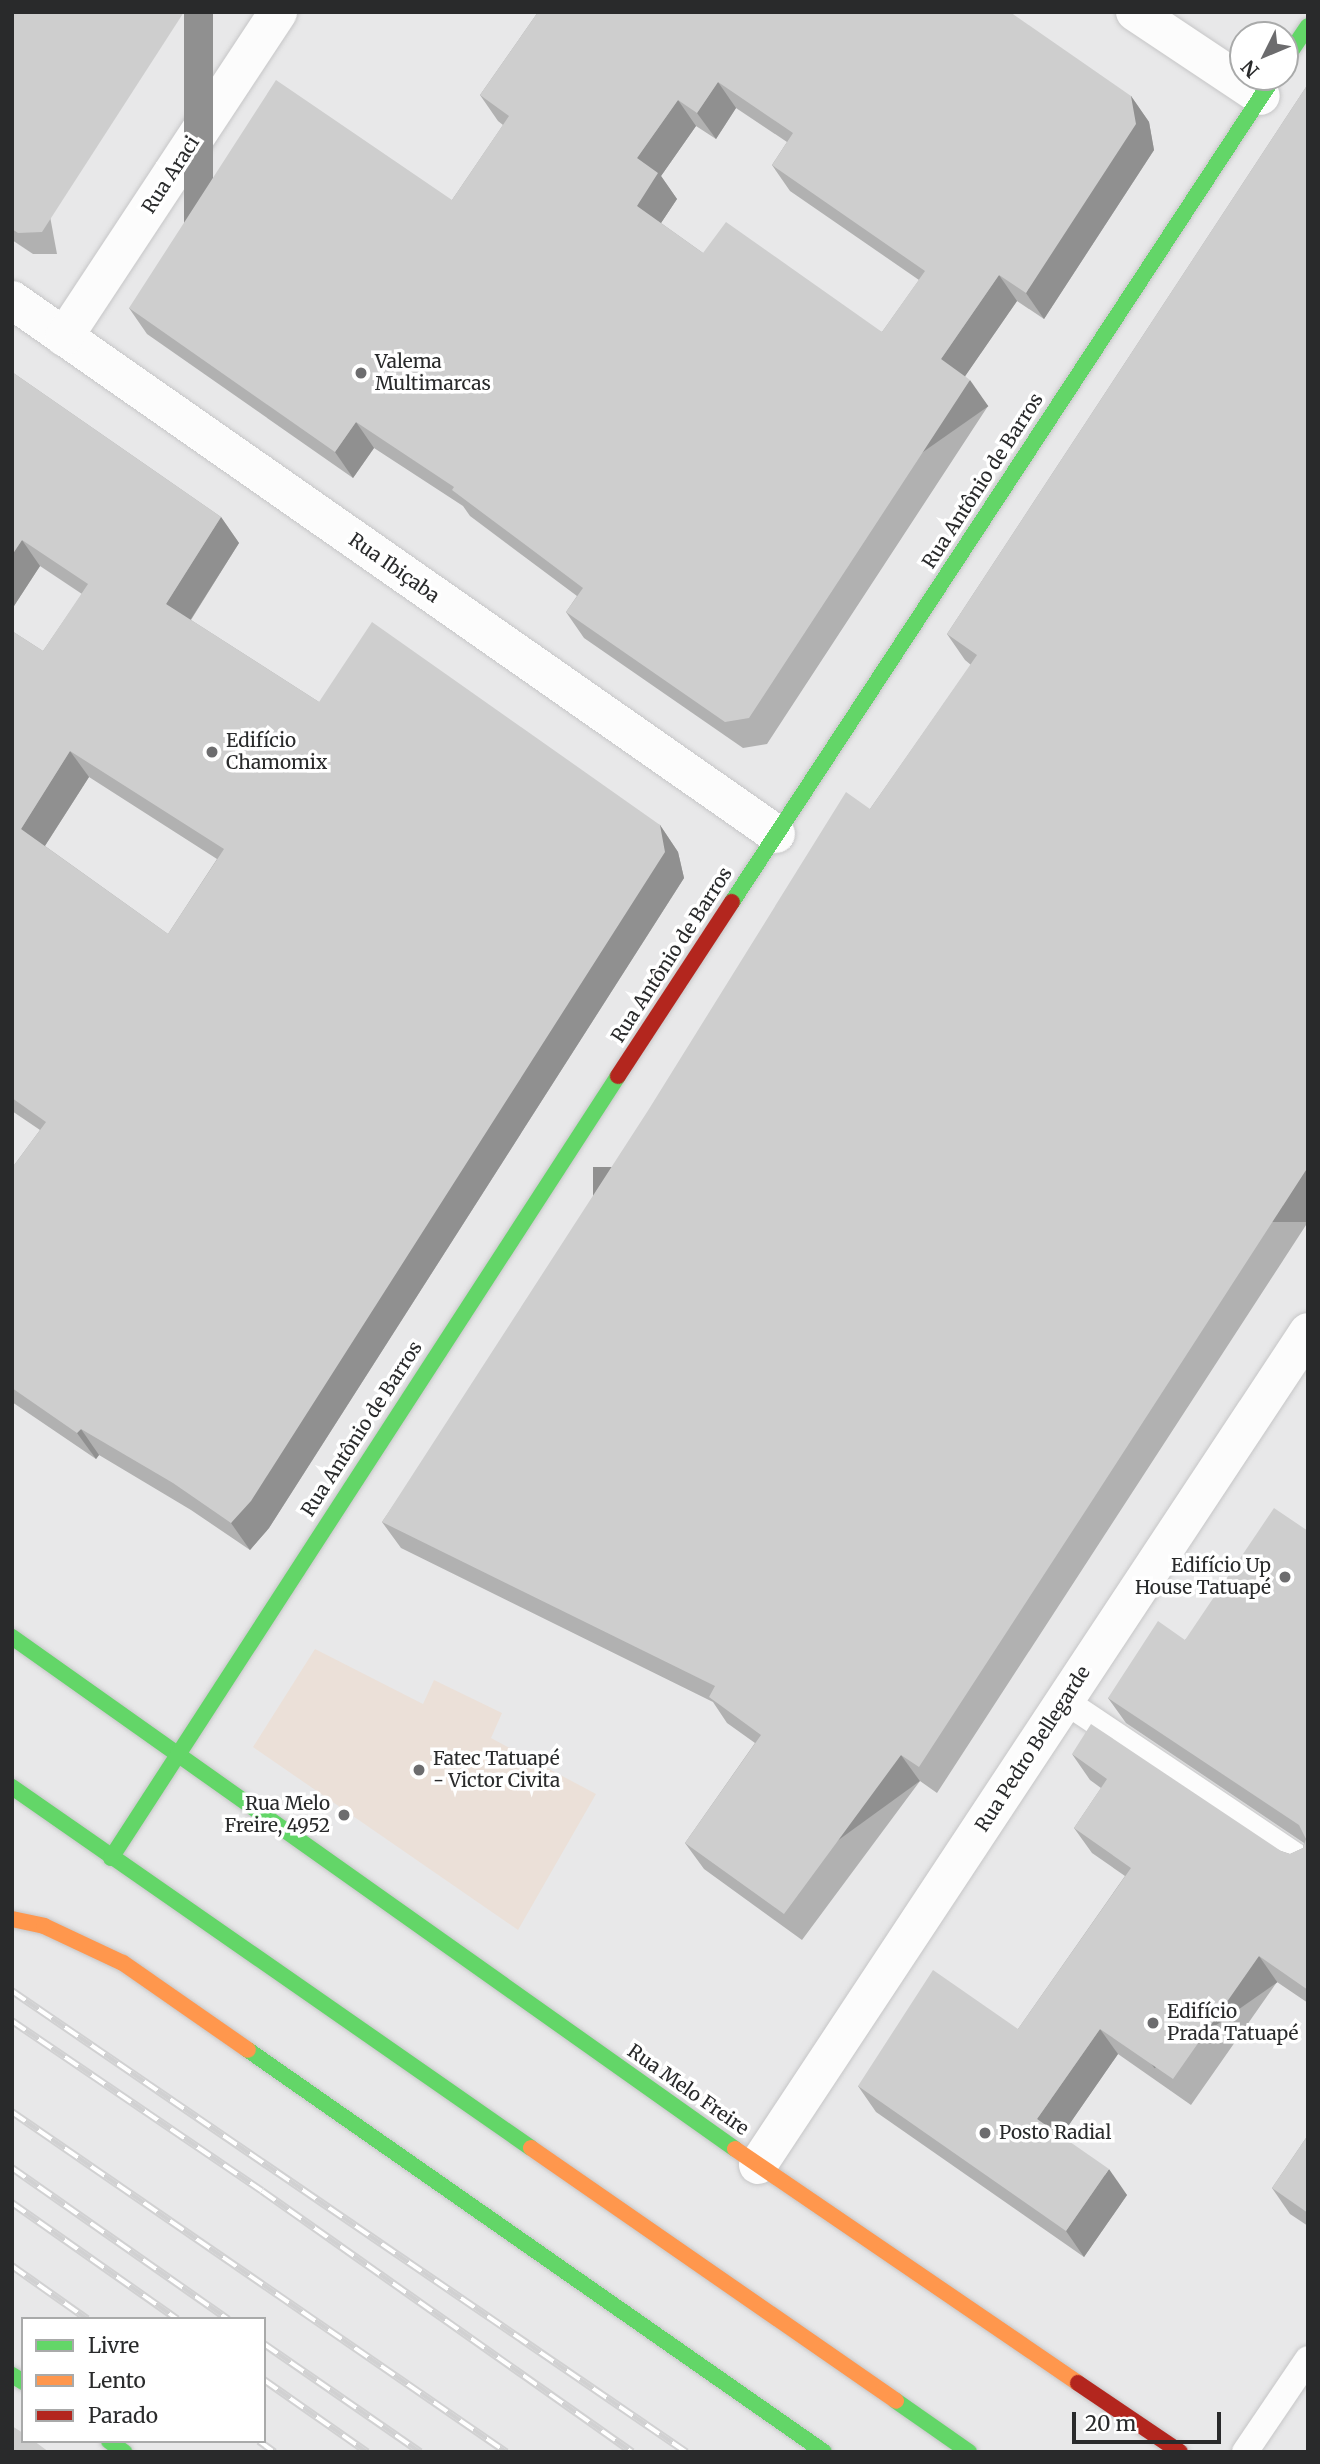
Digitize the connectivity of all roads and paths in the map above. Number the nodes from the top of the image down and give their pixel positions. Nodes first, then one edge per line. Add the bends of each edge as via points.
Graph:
1 (278, 12) edge
2 (1135, 12) edge
3 (1229, 65) edge
4 (1264, 91) edge
5 (12, 300) edge
6 (64, 337) junction
7 (776, 834) junction
8 (1308, 1332) edge
9 (12, 1637) edge
10 (1065, 1701) junction
11 (178, 1756) junction
12 (12, 1787) edge
13 (111, 1858) junction
14 (1308, 1864) edge
15 (12, 1919) edge
16 (758, 2165) junction
17 (1308, 2359) edge
18 (824, 2452) edge
19 (969, 2452) edge
20 (1180, 2452) edge
21 (1245, 2452) edge

1 - 6 street, Rua Araci
2 - 3 street
4 - 7 main road, Rua Antônio de Barros
5 - 6 street, Rua Ibiçaba
6 - 7 street, Rua Ibiçaba
7 - 11 main road, Rua Antônio de Barros
8 - 10 street, Rua Pedro Bellegarde
9 - 11 main road, Rua Melo Freire
10 - 14 lane
10 - 16 street, Rua Pedro Bellegarde
11 - 13 main road, Rua Antônio de Barros
11 - 16 main road, Rua Melo Freire
12 - 13 main road
13 - 19 main road
15 - 18 main road, bridge via 44,1926 123,1963
16 - 20 main road, Rua Melo Freire
17 - 21 lane

